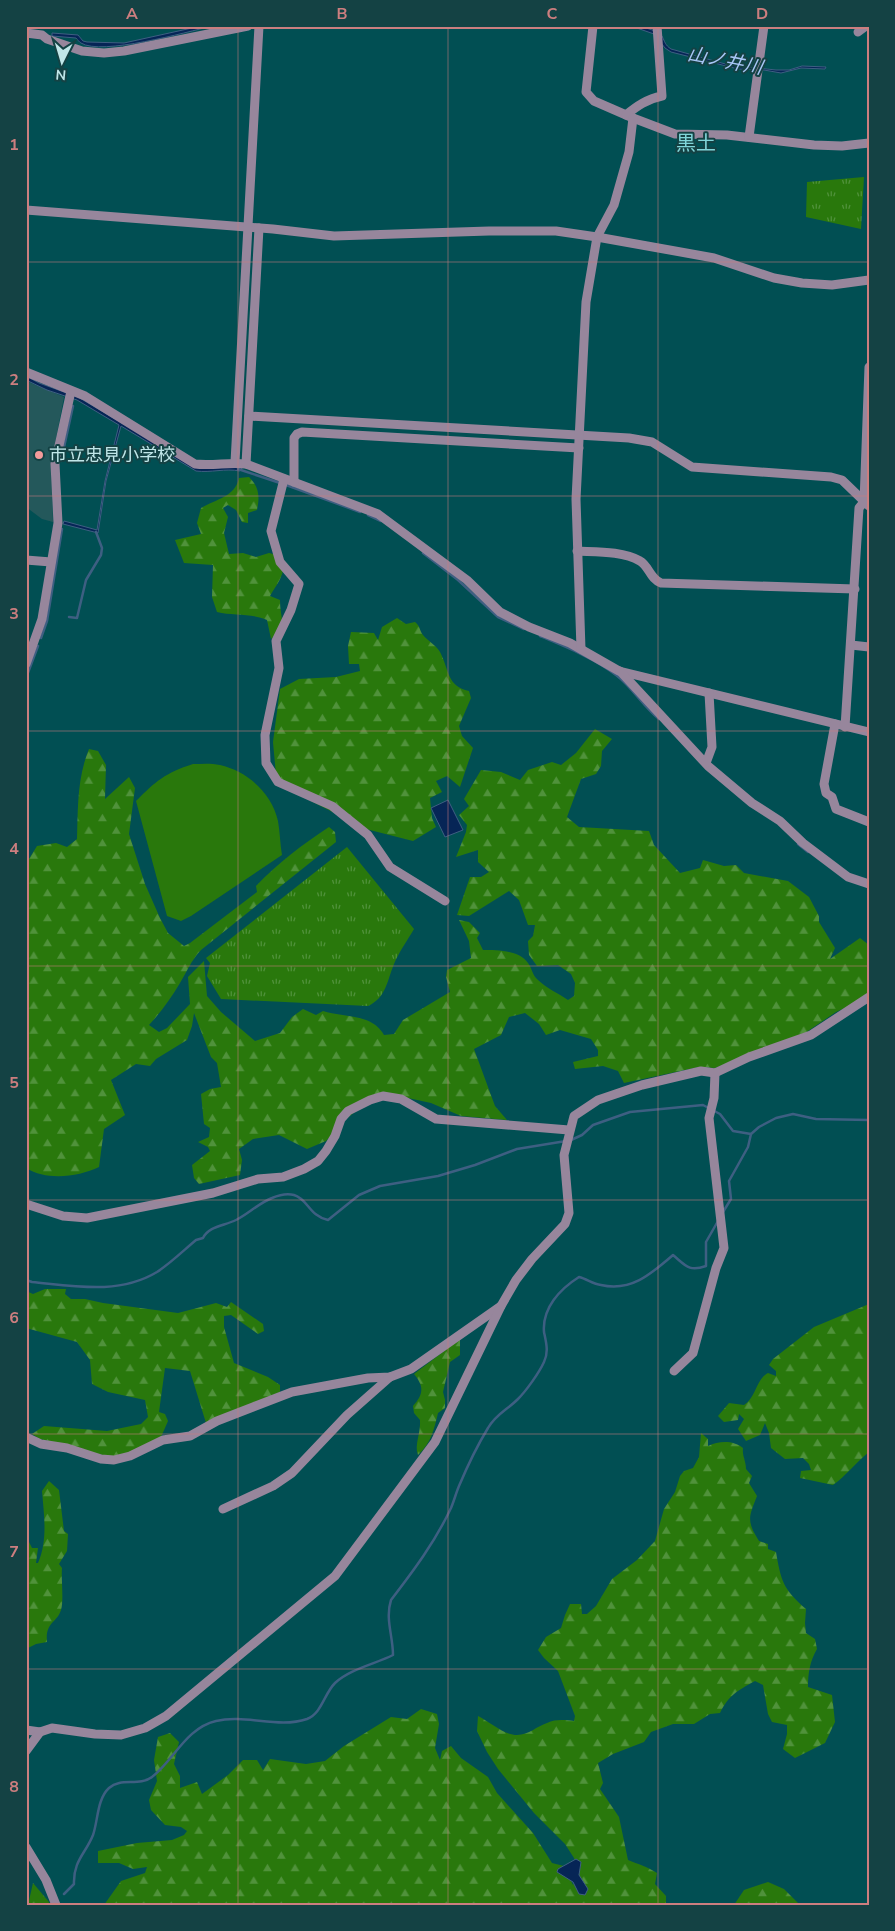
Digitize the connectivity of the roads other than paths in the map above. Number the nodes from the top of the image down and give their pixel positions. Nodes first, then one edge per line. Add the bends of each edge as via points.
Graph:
1 (248, 26) edge
2 (259, 26) edge
3 (593, 26) edge
4 (657, 26) edge
5 (764, 26) edge
6 (866, 26) edge
7 (858, 32) dead end
8 (26, 33) edge
9 (629, 117) junction
10 (749, 137) junction
11 (869, 143) edge
12 (26, 210) edge
13 (248, 227) junction
14 (259, 228) junction
15 (596, 237) junction
16 (869, 280) edge
17 (869, 367) edge
18 (26, 372) edge
19 (71, 391) junction
20 (249, 416) junction
21 (580, 436) junction
22 (579, 448) junction
23 (235, 462) junction
24 (246, 464) junction
25 (284, 479) junction
26 (294, 482) junction
27 (867, 504) edge
28 (577, 551) junction
29 (26, 560) edge
30 (51, 562) junction
31 (855, 589) junction
32 (851, 646) junction
33 (869, 647) edge
34 (580, 649) junction
35 (27, 659) edge
36 (619, 671) junction
37 (709, 693) junction
38 (835, 724) junction
39 (845, 727) junction
40 (869, 732) edge
41 (706, 763) junction
42 (869, 822) edge
43 (869, 884) edge
44 (445, 901) dead end
45 (869, 997) edge
46 (715, 1073) junction
47 (569, 1130) junction
48 (26, 1204) edge
49 (501, 1306) junction
50 (674, 1371) dead end
51 (390, 1377) junction
52 (26, 1437) edge
53 (223, 1509) dead end
54 (26, 1730) edge
55 (40, 1732) junction
56 (26, 1751) edge
57 (26, 1847) edge
58 (56, 1905) edge

1 - 8 street via 104,53 82,50 42,35
2 - 13 street
3 - 9 street via 586,92 594,101
4 - 9 street via 662,96 636,106
5 - 10 street
6 - 7 street
9 - 10 street via 675,134
9 - 15 street via 629,152 614,205
10 - 11 street via 814,145
12 - 13 street
13 - 14 street
13 - 23 street
14 - 15 street via 334,236 489,231 556,232
14 - 20 street
15 - 16 street via 714,258 774,278 802,283 832,285
15 - 21 street via 586,302
17 - 27 street
18 - 19 street
19 - 23 street via 100,404 195,464
19 - 30 street via 55,464 58,523
20 - 21 street
20 - 24 street
21 - 22 street
21 - 27 street via 652,442 692,467 831,477 842,480
22 - 26 street via 302,432 294,438
22 - 28 street
23 - 24 street
24 - 25 street
25 - 26 street
25 - 44 street via 271,531 280,562 299,584 276,641 279,668 265,735 266,763 278,782 332,806 368,835 390,867
26 - 34 street via 378,514 467,580 500,612
27 - 31 street via 859,508
28 - 31 street via 639,560 661,583
28 - 34 street
29 - 30 street
30 - 35 street via 42,619
31 - 32 street
32 - 33 street
32 - 39 street
34 - 36 street
36 - 37 street
36 - 41 street
37 - 38 street
37 - 41 street via 712,747
38 - 39 street
38 - 42 street via 824,784 826,793 832,797 836,809
39 - 40 street
41 - 43 street via 848,877
45 - 46 street via 811,1035
46 - 47 street via 692,1073 598,1100 574,1116
46 - 50 street via 709,1118 724,1248 693,1354
47 - 48 street via 436,1119 401,1099 383,1096 348,1111 318,1161 283,1177 87,1218 62,1216
47 - 49 street via 564,1155 569,1213 565,1224 532,1259
49 - 51 street via 411,1369
49 - 55 street via 435,1442 335,1576 166,1716 145,1728 122,1735 52,1728
51 - 52 street via 292,1392 217,1421 190,1436 163,1440 114,1460 41,1444
51 - 53 street via 347,1415 292,1473 273,1486
54 - 55 street
55 - 56 street
57 - 58 street via 46,1880

